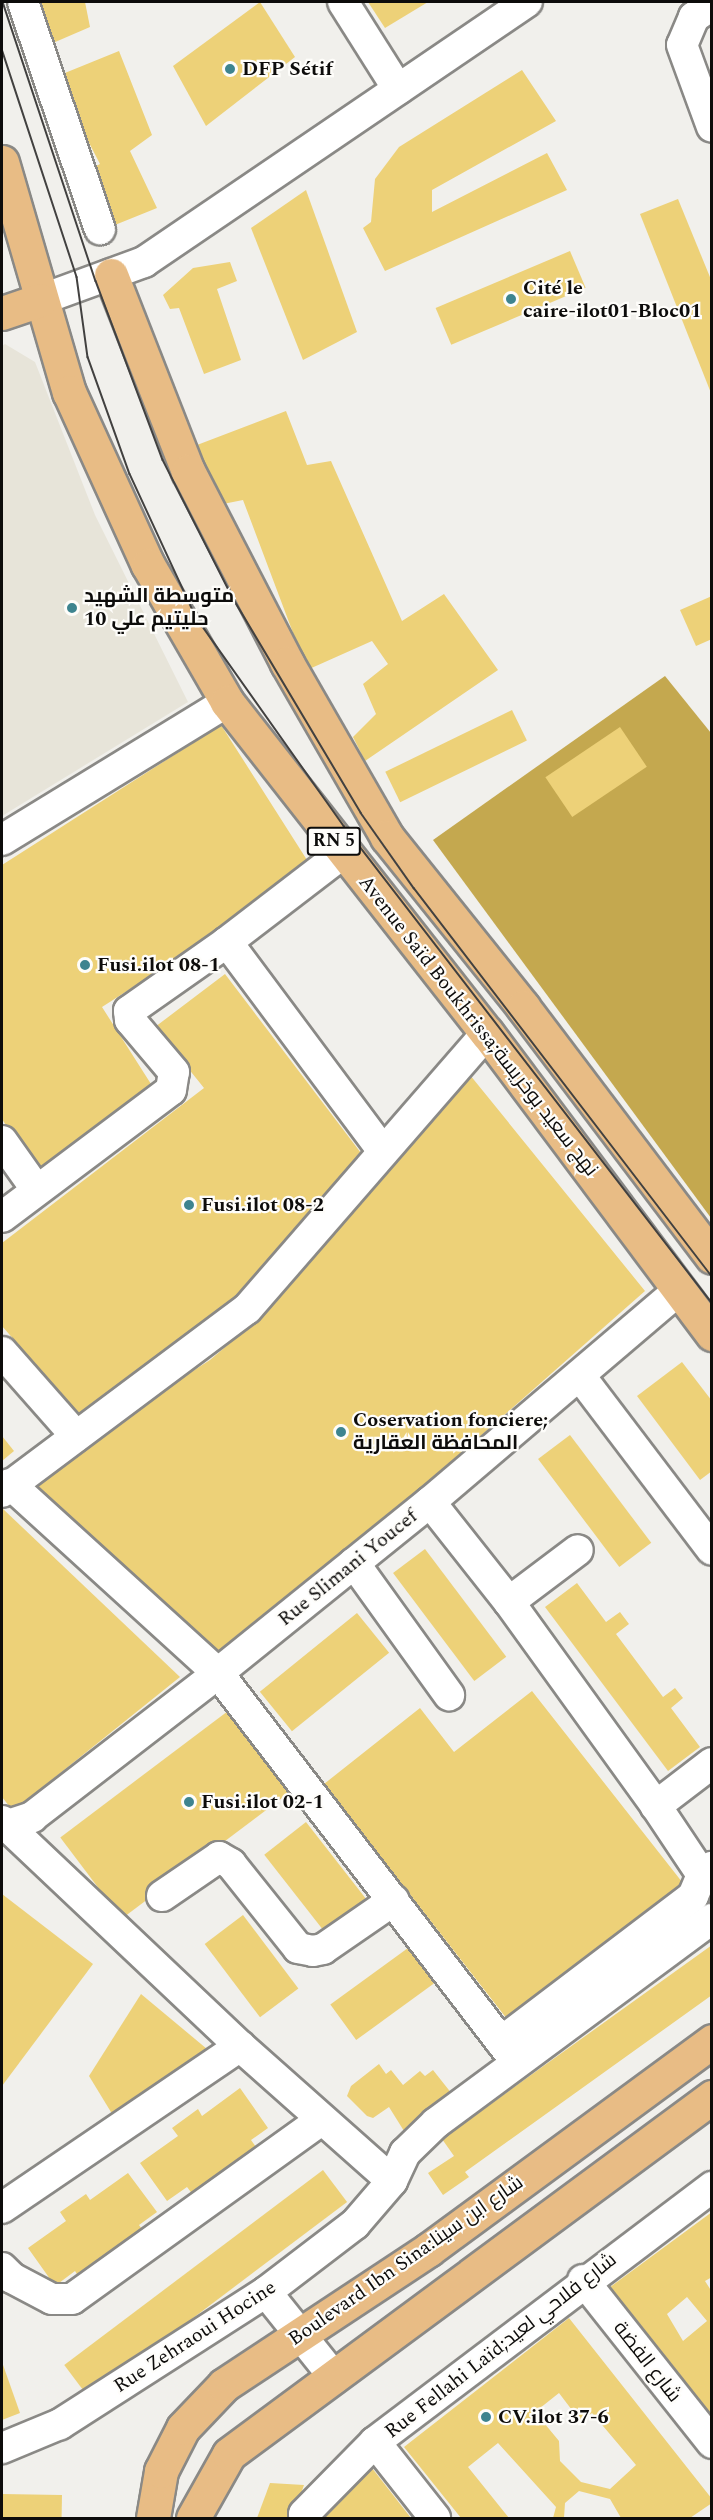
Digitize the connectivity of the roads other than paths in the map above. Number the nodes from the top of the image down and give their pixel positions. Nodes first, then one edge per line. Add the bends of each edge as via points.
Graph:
1 (23, 2) edge
2 (343, 2) edge
3 (527, 2) edge
4 (711, 5) edge
5 (398, 89) junction
6 (711, 127) edge
7 (2, 162) edge
8 (100, 229) dead end
9 (111, 275) junction
10 (40, 300) junction
11 (2, 313) edge
12 (227, 702) junction
13 (2, 840) edge
14 (343, 853) junction
15 (227, 942) junction
16 (487, 1033) junction
17 (2, 1141) edge
18 (382, 1150) junction
19 (36, 1189) junction
20 (2, 1217) edge
21 (711, 1257) edge
22 (680, 1289) junction
23 (711, 1334) edge
24 (2, 1352) edge
25 (580, 1376) junction
26 (76, 1436) junction
27 (6, 1488) edge
28 (430, 1502) junction
29 (578, 1550) dead end
30 (711, 1551) edge
31 (354, 1563) junction
32 (509, 1602) junction
33 (218, 1673) junction
34 (449, 1695) dead end
35 (711, 1763) edge
36 (656, 1806) junction
37 (2, 1825) edge
38 (707, 1871) edge
39 (162, 1896) dead end
40 (394, 1900) junction
41 (711, 1919) edge
42 (711, 2041) edge
43 (240, 2046) junction
44 (508, 2052) junction
45 (711, 2097) edge
46 (321, 2120) junction
47 (711, 2187) edge
48 (383, 2192) junction
49 (2, 2208) edge
50 (2, 2268) edge
51 (584, 2280) junction
52 (266, 2292) junction
53 (303, 2334) junction
54 (335, 2378) junction
55 (375, 2442) junction
56 (711, 2443) edge
57 (2, 2449) edge
58 (153, 2518) edge
59 (193, 2518) edge
60 (306, 2518) edge
61 (435, 2518) edge

1 - 8 street
2 - 5 street
3 - 5 street
4 - 6 street via 694,17 682,45
5 - 9 street via 144,262
7 - 10 main road, Avenue Saïd Boukhrissa;نهج سعيد بوخريسة / RN 5
9 - 10 street
9 - 21 main road, RN 5 via 188,471 287,663 387,837 523,1007
10 - 11 main road
10 - 12 main road, Avenue Saïd Boukhrissa;نهج سعيد بوخريسة / RN 5 via 69,392 111,490 148,565
12 - 13 street
12 - 14 main road, Avenue Saïd Boukhrissa;نهج سعيد بوخريسة / RN 5
14 - 15 street
14 - 16 main road, Avenue Saïd Boukhrissa;نهج سعيد بوخريسة / RN 5
15 - 18 street
15 - 19 street via 129,1011 130,1020 174,1072 171,1090
16 - 18 street
16 - 22 main road, Avenue Saïd Boukhrissa;نهج سعيد بوخريسة / RN 5
17 - 19 street
18 - 26 street via 271,1286 247,1309
19 - 20 street
22 - 23 main road, Avenue Saïd Boukhrissa;نهج سعيد بوخريسة / RN 5
22 - 25 street, Rue Slimani Youcef
24 - 26 street
25 - 28 street, Rue Slimani Youcef
25 - 30 street
26 - 27 street
27 - 33 street
28 - 31 street, Rue Slimani Youcef
28 - 32 street
29 - 32 street
31 - 33 street, Rue Slimani Youcef
31 - 34 street
32 - 36 street
33 - 37 street, Rue Slimani Youcef via 32,1817
33 - 40 street
35 - 36 street
36 - 38 street
37 - 43 street
38 - 44 street via 693,1896
39 - 40 street via 219,1857 231,1864 298,1948 313,1952
40 - 44 street
41 - 44 street
42 - 53 main road, Boulevard Ibn Sina:شارع ابن سينا via 428,2250
43 - 46 street
43 - 49 street
44 - 48 street, Rue Zehraoui Hocine via 405,2153
45 - 54 main road
46 - 48 street
46 - 50 street via 72,2300 52,2299
47 - 51 street, Rue Fellahi Laïd;شارع فلاحي لعيد
48 - 52 street, Rue Zehraoui Hocine via 355,2224
51 - 55 street, Rue Fellahi Laïd;شارع فلاحي لعيد
51 - 56 street, شارع الفضة
52 - 53 street
52 - 57 street, Rue Zehraoui Hocine via 60,2424
53 - 54 street
53 - 58 main road, Boulevard Ibn Sina:شارع ابن سينا via 224,2385 183,2428 161,2471
54 - 59 main road via 229,2454
55 - 60 street, Rue Fellahi Laïd;شارع فلاحي لعيد via 304,2514
55 - 61 street

